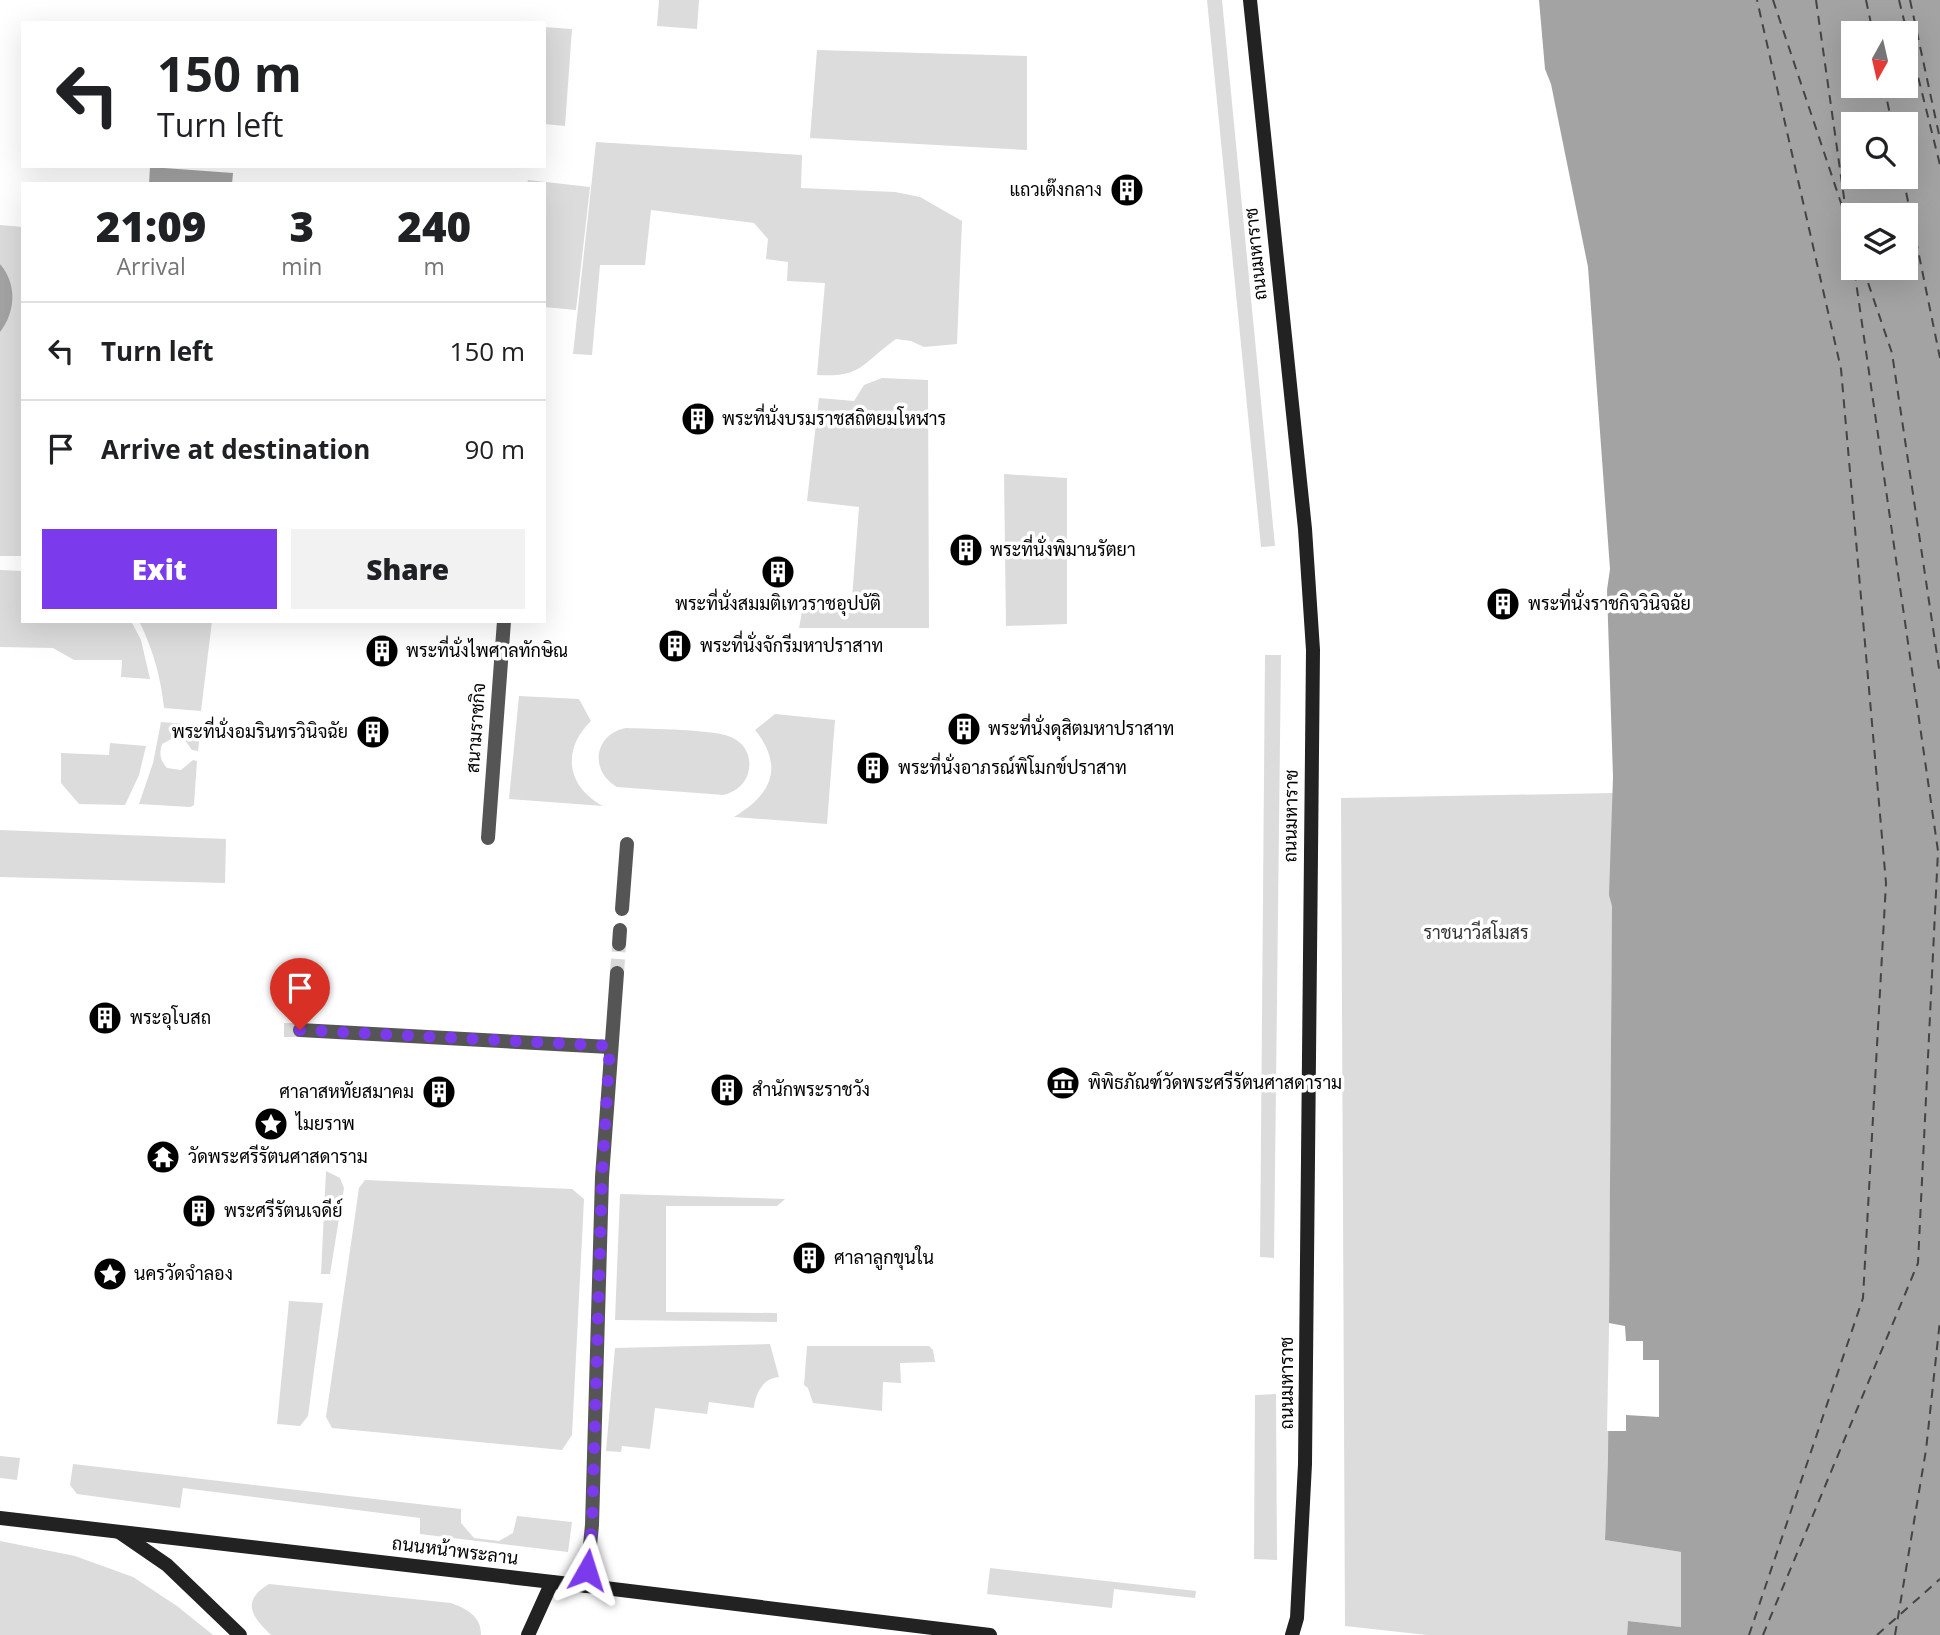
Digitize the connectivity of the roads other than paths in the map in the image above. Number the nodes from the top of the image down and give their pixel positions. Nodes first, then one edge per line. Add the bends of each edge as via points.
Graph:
1 (1250, 0) edge
2 (504, 623) edge
3 (488, 838) dead end
4 (627, 844) dead end
5 (622, 909) dead end
6 (617, 973) tunnel mouth
7 (300, 1030) tunnel mouth
8 (610, 1046) junction
9 (0, 1518) edge
10 (118, 1531) junction
11 (552, 1582) junction
12 (586, 1586) junction
13 (240, 1635) edge
14 (528, 1635) edge
15 (990, 1635) edge
16 (1292, 1635) edge

1 - 16 street, ถนนมหาราช via 1305,529 1313,650 1305,1464 1297,1618
2 - 3 street, สนามราชกิจ
4 - 5 street
6 - 8 street
7 - 8 street
8 - 12 street
9 - 10 street, ถนนหน้าพระลาน
10 - 11 street, ถนนหน้าพระลาน
10 - 13 street via 167,1565
11 - 12 street, ถนนหน้าพระลาน
11 - 14 street
12 - 15 street, ถนนหน้าพระลาน

